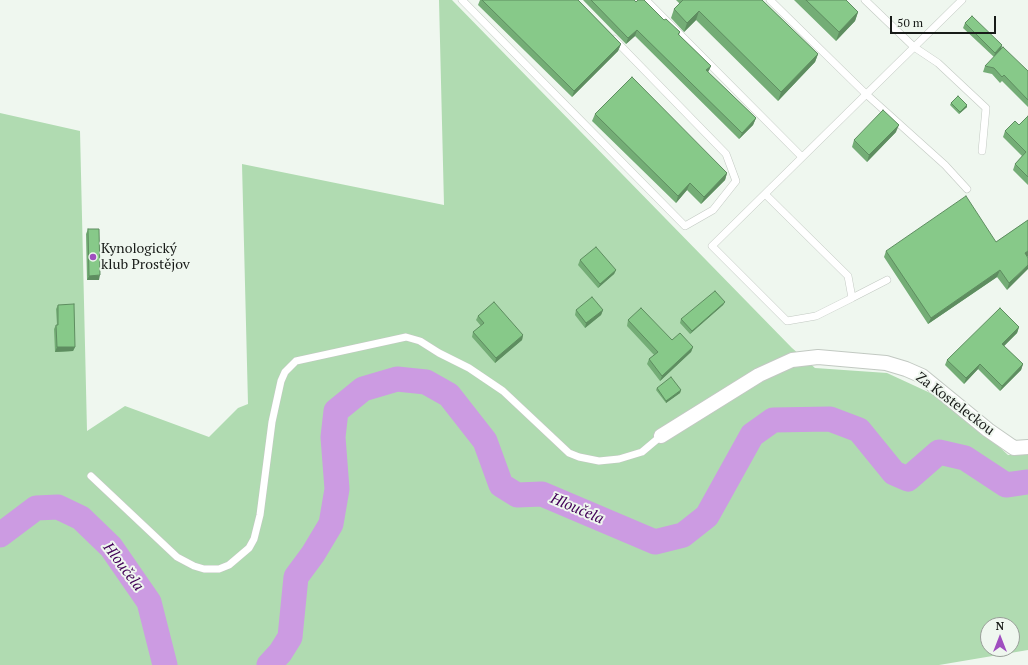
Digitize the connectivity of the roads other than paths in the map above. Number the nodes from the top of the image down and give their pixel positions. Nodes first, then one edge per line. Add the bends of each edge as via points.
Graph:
1 (462, 0) edge
2 (646, 0) edge
3 (770, 0) edge
4 (865, 0) edge
5 (962, 0) edge
6 (609, 34) edge
7 (914, 47) junction
8 (866, 94) junction
9 (982, 151) dead end
10 (802, 157) junction
11 (967, 189) dead end
12 (765, 194) junction
13 (887, 280) dead end
14 (852, 298) junction
15 (661, 436) joint
16 (1028, 447) edge
17 (91, 476) dead end

1 - 6 lane via 685,226 713,210 736,181 726,154
2 - 10 lane
3 - 8 lane
4 - 7 lane
5 - 7 lane
7 - 8 lane
7 - 9 lane via 938,63 986,108
8 - 10 lane
8 - 11 lane via 945,165
10 - 12 lane
12 - 14 lane via 848,276
12 - 14 lane via 712,246 787,321 816,316
13 - 14 lane
15 - 16 street, Za Kosteleckou via 758,375 792,360 818,357 886,363 906,369 922,376 1014,448
15 - 17 lane via 642,452 620,459 600,461 579,458 569,452 503,391 469,368 420,341 406,338 296,361 285,372 272,422 260,515 254,539 249,548 228,565 204,568 177,557

